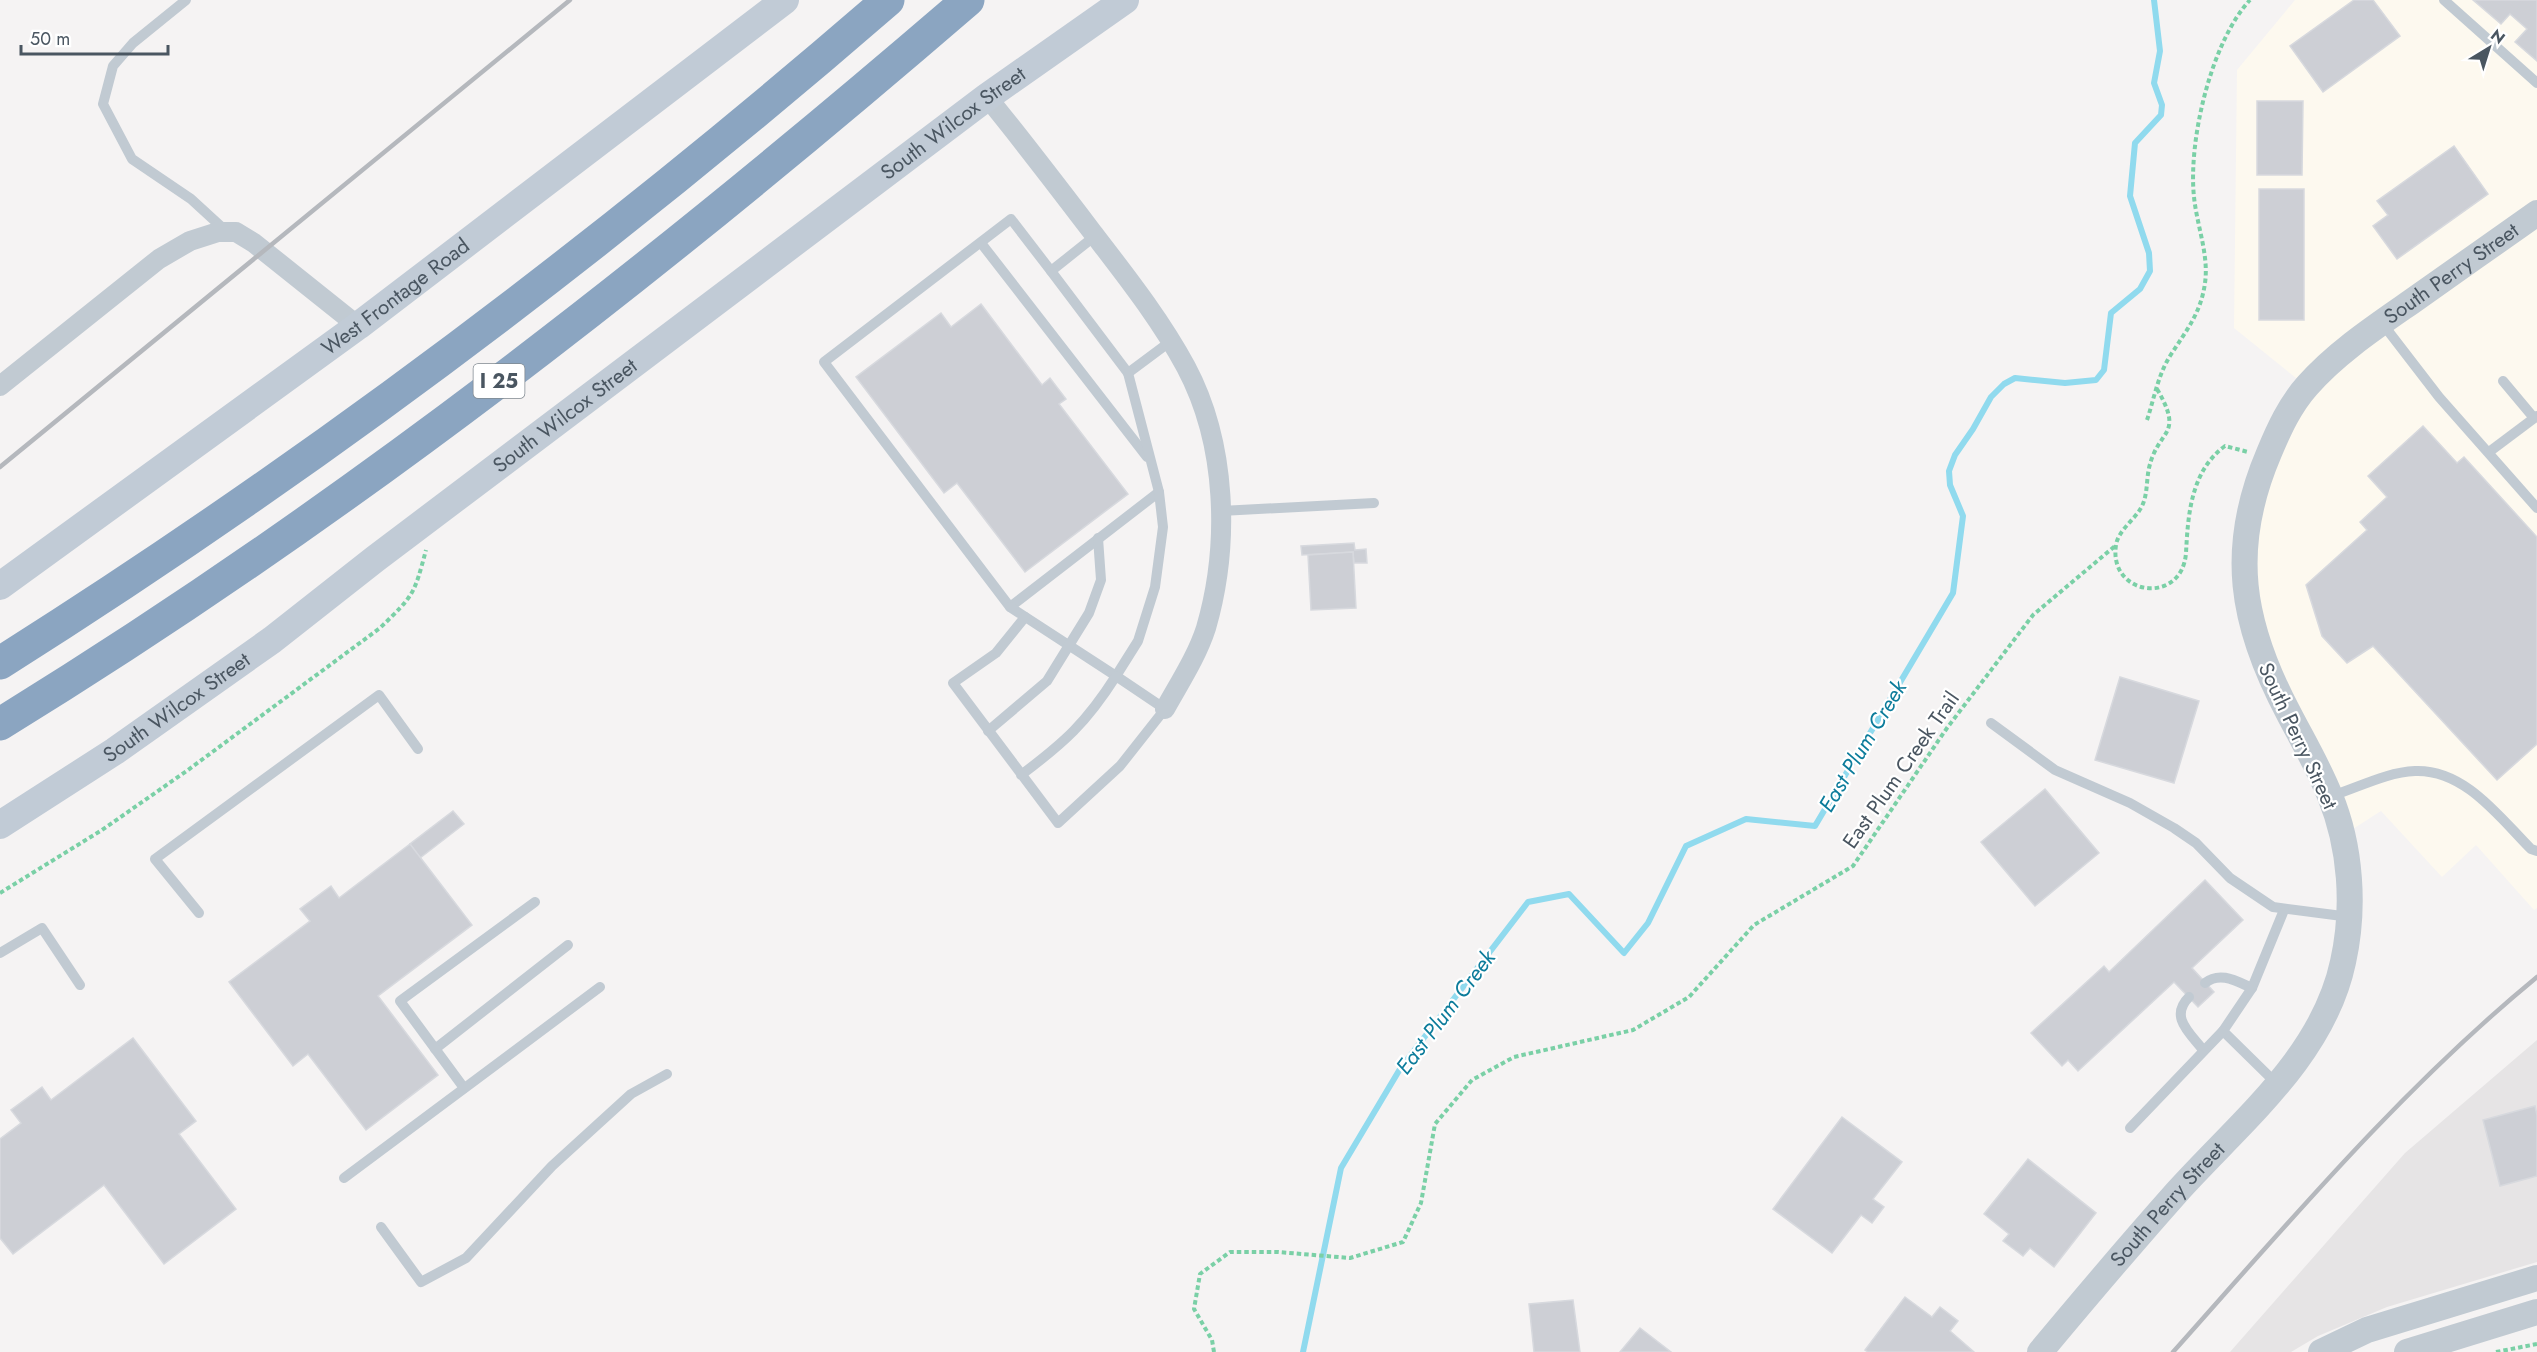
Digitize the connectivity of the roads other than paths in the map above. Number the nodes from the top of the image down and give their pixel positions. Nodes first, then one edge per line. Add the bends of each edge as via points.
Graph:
1 (186, 0) edge
2 (785, 0) edge
3 (888, 0) edge
4 (968, 0) edge
5 (1125, 0) edge
6 (2444, 0) edge
7 (2537, 83) edge
8 (987, 97) junction
9 (2537, 213) edge
10 (227, 232) junction
11 (1095, 236) junction
12 (981, 243) junction
13 (1051, 271) junction
14 (2381, 323) junction
15 (358, 326) junction
16 (1171, 341) junction
17 (1128, 373) junction
18 (2504, 381) dead end
19 (0, 386) edge
20 (2536, 417) edge
21 (2489, 452) junction
22 (1150, 462) junction
23 (1159, 492) junction
24 (1374, 503) dead end
25 (2537, 508) edge
26 (1221, 511) junction
27 (1098, 538) junction
28 (0, 586) edge
29 (1010, 607) junction
30 (1025, 617) junction
31 (1069, 646) junction
32 (0, 663) edge
33 (1116, 676) junction
34 (1165, 709) junction
35 (1991, 723) dead end
36 (0, 724) edge
37 (988, 731) junction
38 (418, 749) dead end
39 (1021, 775) junction
40 (2330, 796) junction
41 (0, 825) edge
42 (2537, 851) edge
43 (535, 902) dead end
44 (2284, 910) junction
45 (199, 913) dead end
46 (2350, 917) junction
47 (568, 945) dead end
48 (0, 953) edge
49 (2205, 983) dead end
50 (80, 985) dead end
51 (600, 987) dead end
52 (2252, 988) junction
53 (2189, 997) dead end
54 (2223, 1031) junction
55 (435, 1049) junction
56 (2203, 1050) junction
57 (667, 1074) dead end
58 (2277, 1084) junction
59 (464, 1088) junction
60 (2130, 1128) dead end
61 (344, 1178) dead end
62 (381, 1227) dead end
63 (2537, 1278) edge
64 (2537, 1312) edge
65 (2040, 1352) edge
66 (2321, 1352) edge
67 (2408, 1352) edge

1 - 10 lane via 133,43 113,66 103,104 132,159 190,199
2 - 15 main road, West Frontage Road
3 - 32 highway, I 25 via 588,249 444,357 281,475
4 - 36 highway, I 25 via 728,203 506,376 228,575
5 - 8 main road, South Wilcox Street
6 - 7 lane
8 - 11 street
8 - 41 main road, South Wilcox Street via 272,640 115,751
9 - 14 street, South Perry Street
10 - 15 street via 236,231 254,243
10 - 19 street via 190,241 159,259
11 - 13 lane
11 - 16 street
12 - 13 lane via 1011,219
12 - 22 lane
12 - 29 lane via 824,362
13 - 17 lane
14 - 21 lane via 2439,397
14 - 40 street, South Perry Street via 2307,386 2287,415 2266,459 2249,515 2245,547 2244,580 2250,622 2270,678
15 - 28 main road, West Frontage Road
16 - 17 lane
16 - 26 street via 1201,400 1211,433
17 - 22 lane
18 - 20 lane
20 - 21 lane
21 - 25 lane
22 - 23 lane
23 - 27 lane
23 - 33 lane via 1163,527 1155,587 1138,641
24 - 26 lane
26 - 34 street via 1220,555 1205,628 1197,651
27 - 29 lane
27 - 31 lane via 1101,580 1089,613
29 - 30 lane
30 - 31 lane
30 - 37 lane via 996,653 953,683
31 - 33 lane
31 - 37 lane via 1047,681
33 - 34 lane
33 - 39 lane via 1093,711 1063,743
34 - 39 lane via 1120,766 1058,823
35 - 44 lane via 2055,770 2130,803 2174,828 2246,890
37 - 39 lane
38 - 45 lane via 379,695 155,859
40 - 42 lane via 2402,773 2435,774 2480,796
40 - 46 street, South Perry Street via 2342,836
43 - 55 lane via 400,1001
44 - 46 lane
44 - 52 lane
46 - 58 street, South Perry Street via 2333,996 2318,1027
47 - 55 lane
48 - 50 lane via 42,928
49 - 52 lane via 2220,976
51 - 59 lane
52 - 54 lane
53 - 56 lane via 2180,1010 2180,1019
54 - 56 lane
54 - 58 lane
55 - 59 lane
56 - 60 lane
57 - 62 lane via 631,1094 552,1166 466,1258 421,1282
58 - 65 street, South Perry Street
59 - 61 lane
63 - 66 street via 2367,1330
64 - 67 street

